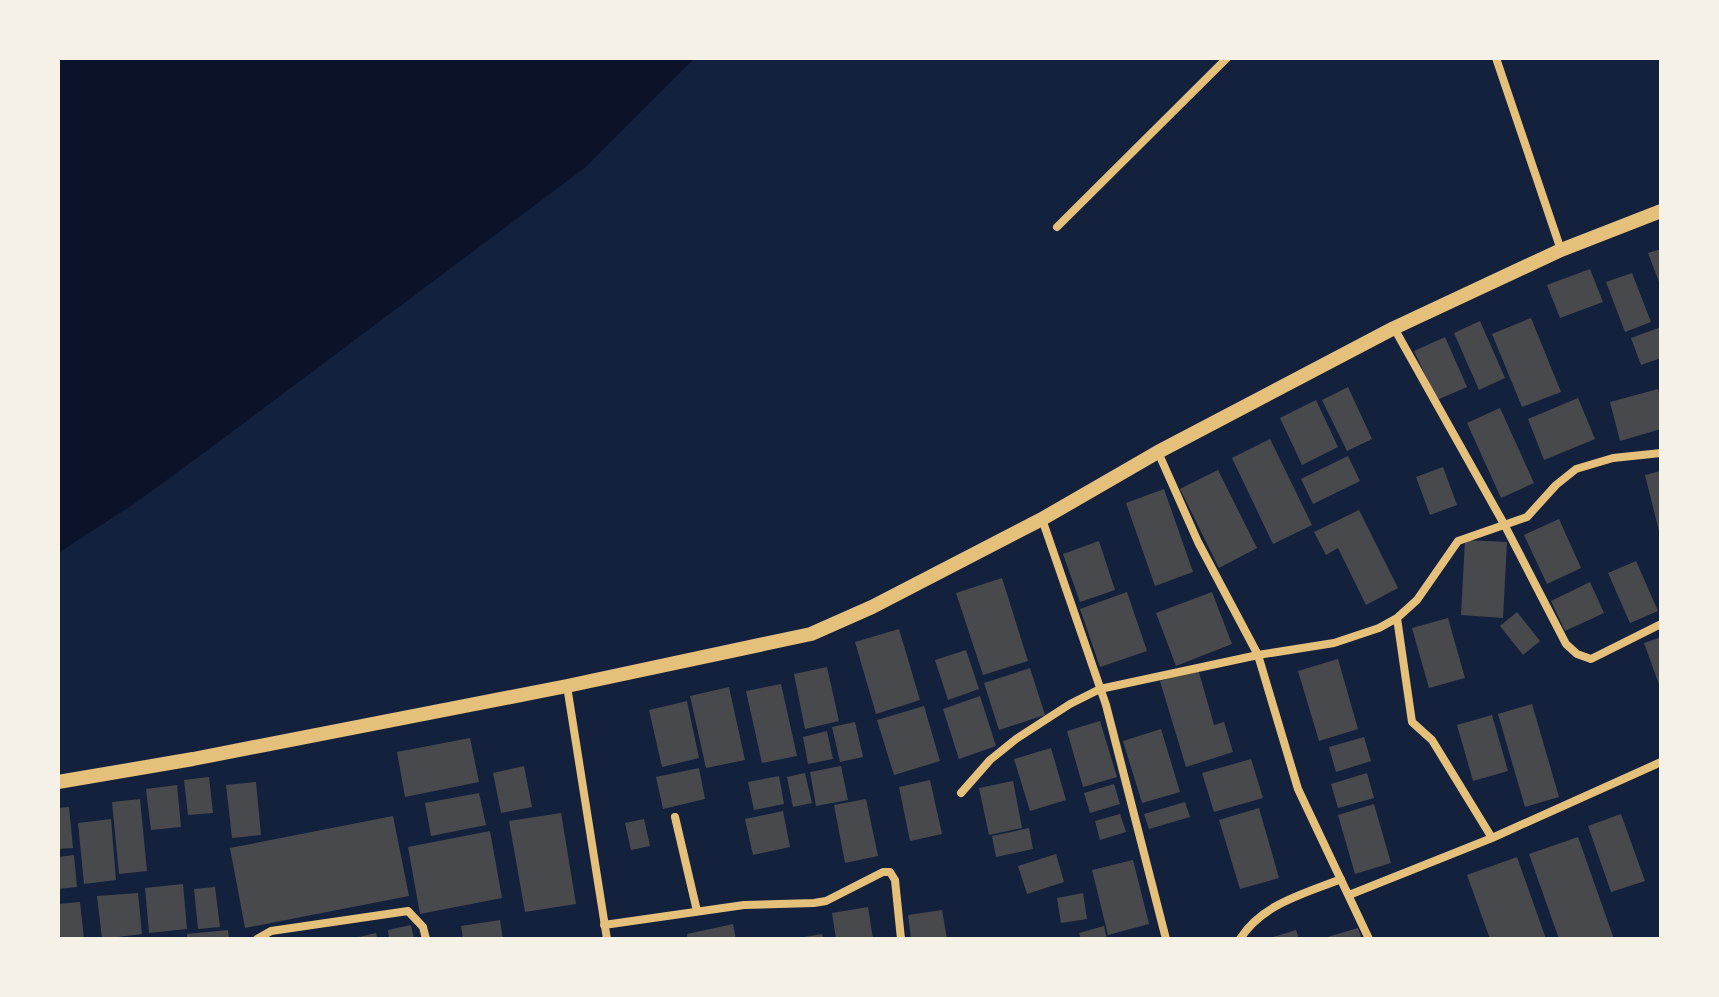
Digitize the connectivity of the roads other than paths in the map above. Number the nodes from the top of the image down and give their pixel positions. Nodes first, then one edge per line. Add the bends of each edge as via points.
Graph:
1 (1227, 58) edge
2 (1496, 58) edge
3 (1661, 211) edge
4 (1057, 227) dead end
5 (1561, 250) junction
6 (1394, 328) junction
7 (1158, 452) junction
8 (1661, 453) edge
9 (1042, 519) junction
10 (1504, 524) junction
11 (1397, 618) junction
12 (1661, 624) edge
13 (1258, 655) junction
14 (567, 686) junction
15 (1100, 689) junction
16 (1661, 762) edge
17 (58, 782) edge
18 (961, 793) dead end
19 (675, 817) dead end
20 (1492, 838) junction
21 (1341, 879) junction
22 (1349, 895) junction
23 (697, 911) junction
24 (604, 925) junction
25 (257, 939) edge
26 (426, 939) edge
27 (607, 939) edge
28 (901, 939) edge
29 (1166, 939) edge
30 (1240, 939) edge
31 (1369, 939) edge

1 - 4 street
2 - 5 street
3 - 5 street
5 - 6 street
6 - 7 street
6 - 10 street
7 - 9 street
7 - 13 street
8 - 10 street via 1576,469 1527,517
9 - 14 street via 811,634
9 - 15 street
10 - 11 street via 1458,541 1417,600
10 - 12 street via 1566,644 1577,654 1591,659
11 - 13 street via 1334,643
11 - 20 street via 1412,722 1432,740
13 - 15 street
13 - 21 street via 1298,789
14 - 17 street
14 - 24 street
15 - 18 street via 1016,739
15 - 29 street
16 - 20 street
19 - 23 street
20 - 22 street
21 - 22 street
21 - 30 street via 1267,910
22 - 31 street
23 - 24 street
23 - 28 street via 826,901 890,872
24 - 27 street
25 - 26 street via 271,931 408,911

